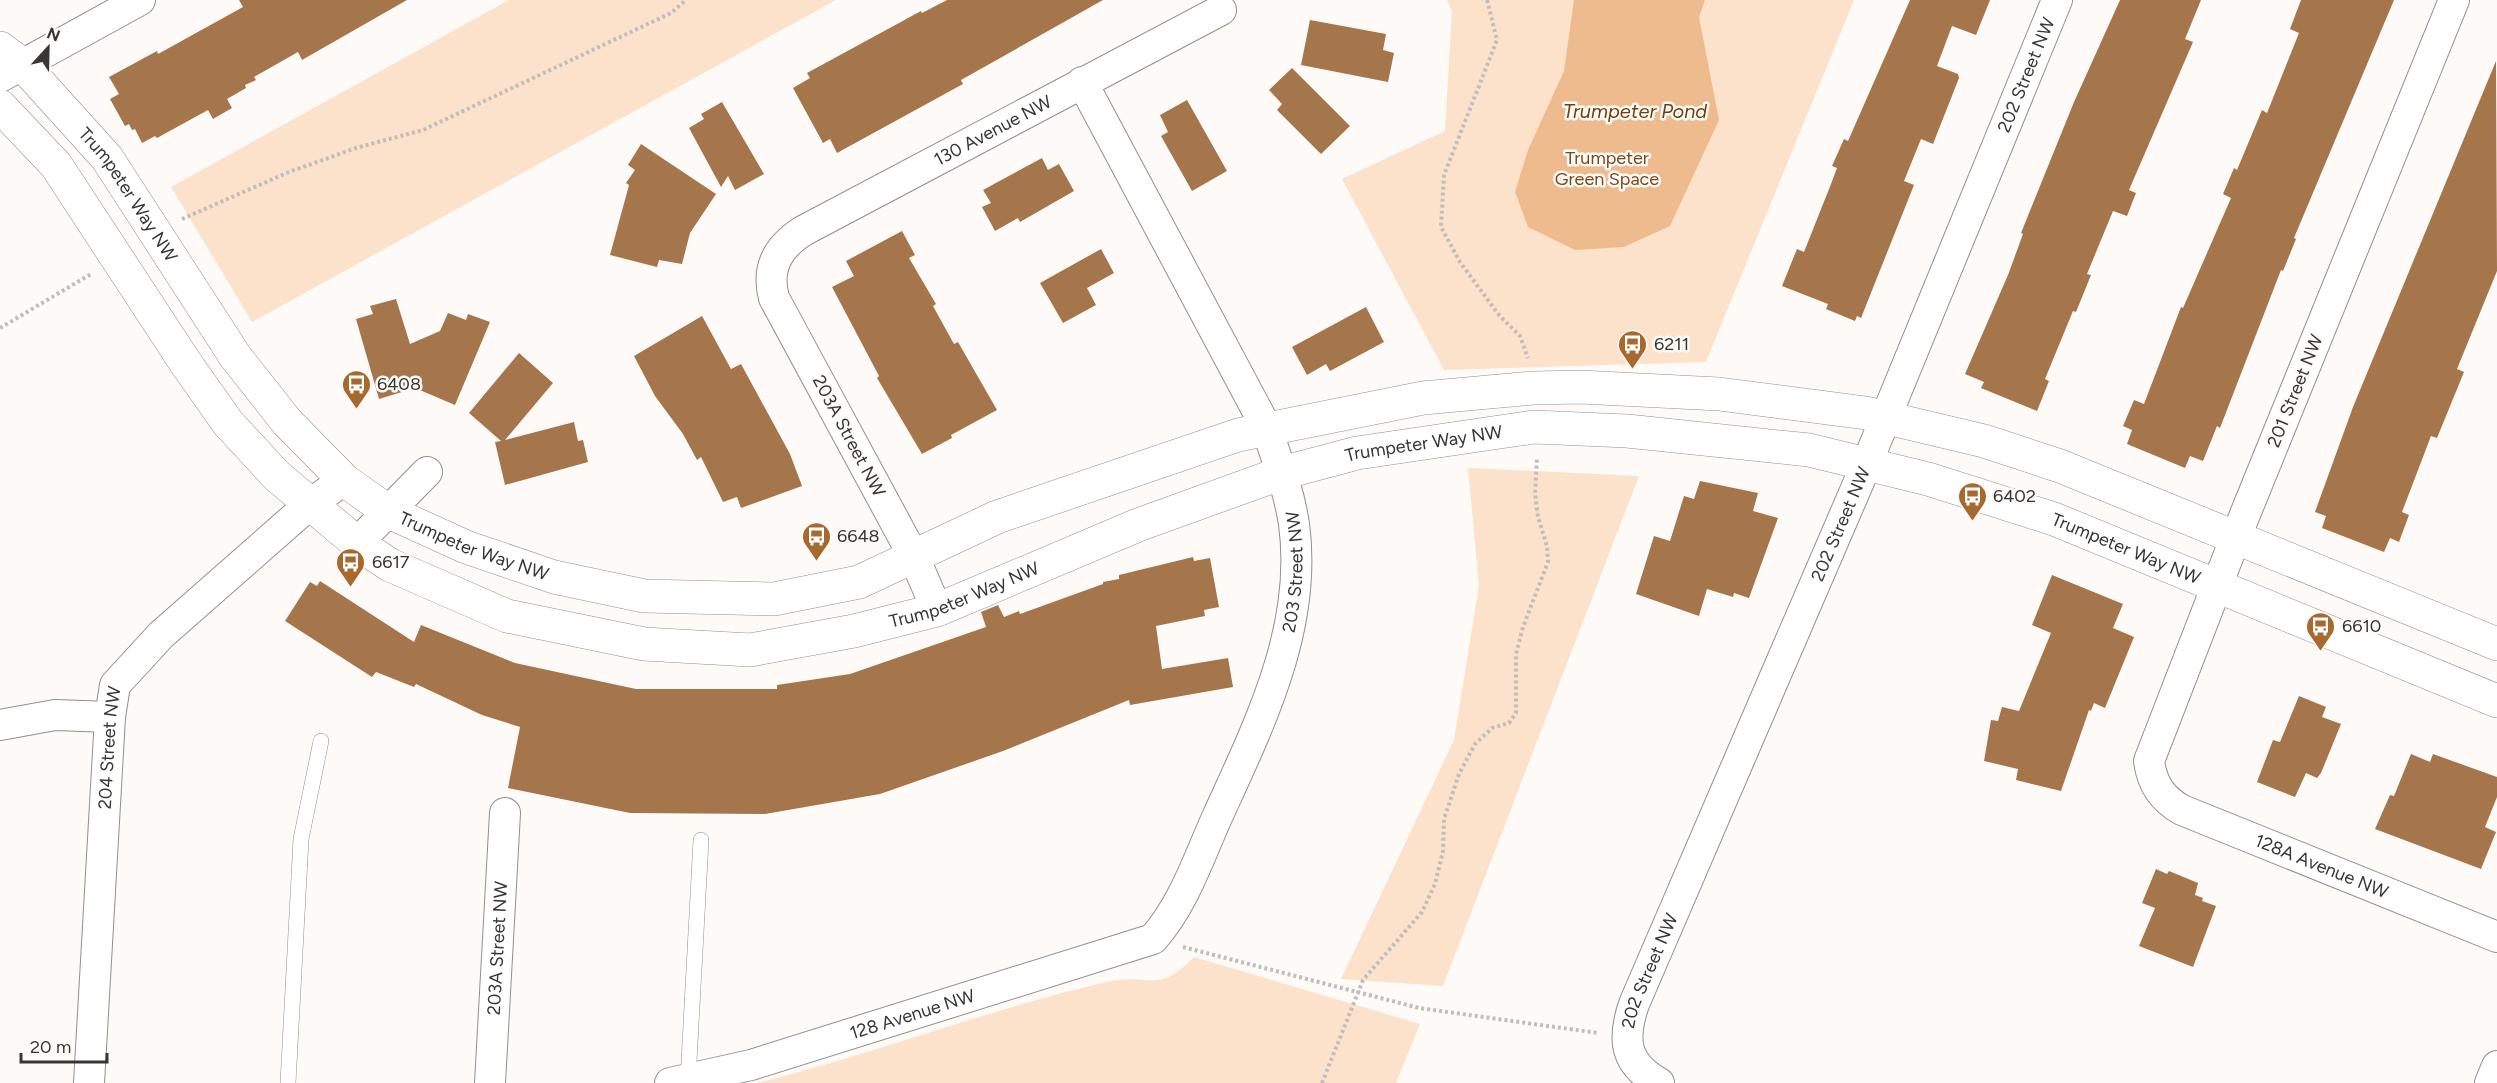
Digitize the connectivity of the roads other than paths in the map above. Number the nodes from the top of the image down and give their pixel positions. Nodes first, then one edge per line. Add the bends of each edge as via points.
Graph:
1 (140, 0) edge
2 (2056, 0) edge
3 (2454, 0) edge
4 (1221, 10) dead end
5 (8, 63) edge
6 (1082, 82) junction
7 (0, 106) edge
8 (775, 260) joint
9 (1886, 417) junction
10 (1266, 427) junction
11 (1867, 463) junction
12 (427, 472) dead end
13 (1282, 473) junction
14 (344, 480) junction
15 (309, 504) junction
16 (389, 512) junction
17 (2235, 539) junction
18 (357, 543) junction
19 (914, 557) junction
20 (2216, 586) junction
21 (936, 610) junction
22 (2497, 644) edge
23 (2497, 701) edge
24 (110, 717) junction
25 (0, 725) edge
26 (321, 741) dead end
27 (2154, 784) joint
28 (506, 813) dead end
29 (701, 840) dead end
30 (2497, 937) edge
31 (1153, 939) joint
32 (2497, 1066) edge
33 (679, 1081) edge
34 (89, 1083) edge
35 (288, 1083) edge
36 (490, 1083) edge
37 (1659, 1083) edge
38 (2490, 1083) edge

1 - 5 street
2 - 9 street, 202 Street NW
3 - 17 street, 201 Street NW
4 - 6 street, 130 Avenue NW
5 - 14 street, Trumpeter Way NW via 107,158 235,356 287,422
6 - 8 street, 130 Avenue NW via 803,231 790,239
6 - 10 street, 203 Street NW
7 - 15 street, Trumpeter Way NW via 56,165 228,423
8 - 19 street, 203A Street NW via 771,274 774,298
9 - 10 street, Trumpeter Way NW via 1719,394 1556,388 1423,398
9 - 11 street, 202 Street NW
9 - 17 street, Trumpeter Way NW via 1984,441 2060,466
10 - 13 street, 203 Street NW
10 - 19 street, Trumpeter Way NW via 997,518
11 - 13 street, Trumpeter Way NW via 1809,450 1729,440 1534,427 1357,453
11 - 20 street, Trumpeter Way NW via 2054,519
11 - 37 street, 202 Street NW via 1634,1004 1627,1043 1633,1060
12 - 16 street, Trumpeter Way NW
13 - 21 street, Trumpeter Way NW via 1138,525
13 - 31 street, 203 Street NW via 1294,523 1297,564 1280,668 1262,719 1177,908
14 - 15 street, 204 Street NW
14 - 16 street, Trumpeter Way NW
15 - 18 street, Trumpeter Way NW
15 - 24 street, 204 Street NW via 132,664 115,685
16 - 18 street, Trumpeter Way NW
16 - 19 street, Trumpeter Way NW via 466,548 554,577 644,596 774,599 859,582
17 - 20 street, 201 Street NW
17 - 22 street, Trumpeter Way NW
18 - 21 street, Trumpeter Way NW via 390,565 507,616 644,644 750,650 854,631
19 - 21 street, 203A Street NW
20 - 23 street, Trumpeter Way NW
20 - 27 street, 201 Street NW via 2152,748 2149,761
24 - 25 street via 55,715
24 - 34 street, 204 Street NW
26 - 35 lane via 301,839
27 - 30 street, 128A Avenue NW via 2170,804 2182,810
28 - 36 street, 203A Street NW
29 - 33 lane
31 - 33 street, 128 Avenue NW via 751,1065
32 - 38 street

